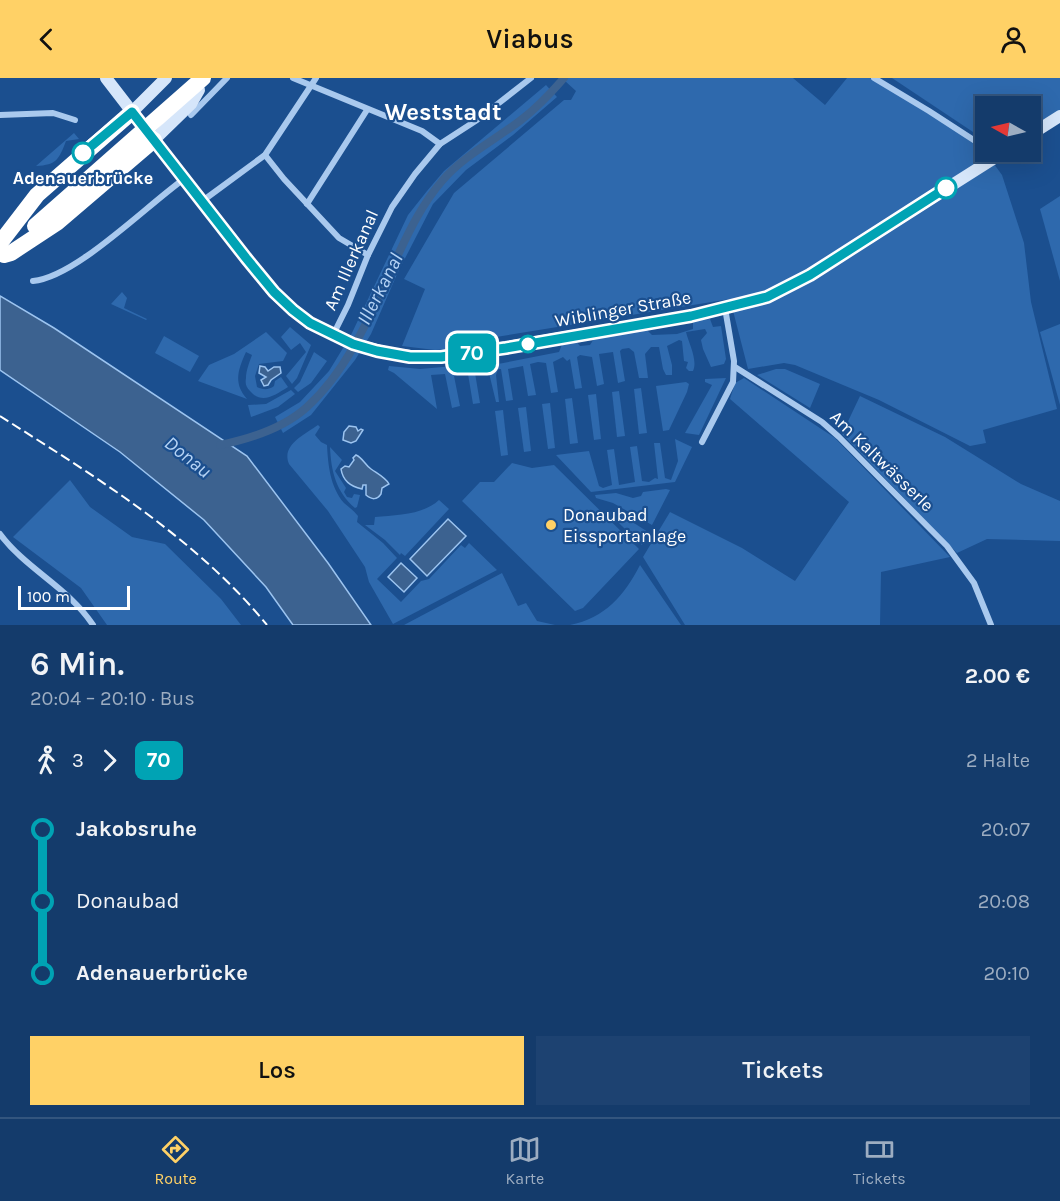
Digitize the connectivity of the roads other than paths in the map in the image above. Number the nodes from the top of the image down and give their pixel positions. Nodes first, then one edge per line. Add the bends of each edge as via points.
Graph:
1 (106, 78) edge
2 (166, 78) edge
3 (227, 78) edge
4 (293, 78) edge
5 (316, 78) edge
6 (531, 78) edge
7 (874, 78) edge
8 (197, 82) edge
9 (310, 86) junction
10 (367, 110) junction
11 (134, 114) junction
12 (0, 115) edge
13 (191, 115) dead end
14 (1060, 116) edge
15 (75, 120) dead end
16 (1041, 128) edge
17 (152, 136) junction
18 (975, 141) edge
19 (440, 144) junction
20 (265, 155) junction
21 (983, 162) edge
22 (184, 178) junction
23 (201, 202) junction
24 (307, 204) junction
25 (1, 250) edge
26 (368, 255) junction
27 (33, 281) dead end
28 (725, 308) junction
29 (337, 337) junction
30 (735, 367) junction
31 (702, 442) dead end
32 (0, 534) edge
33 (93, 625) edge
34 (991, 625) edge

1 - 11 main road
2 - 11 main road
3 - 13 street
4 - 9 street
5 - 9 street
6 - 19 street, Am Illerkanal
7 - 18 street
8 - 17 main road via 191,104
8 - 25 highway
9 - 10 street
9 - 20 street
10 - 19 street via 422,131
10 - 24 street
11 - 25 highway via 37,195
12 - 15 street via 53,113
14 - 16 main road
17 - 22 main road, Wiblinger Straße
17 - 25 highway via 117,174 58,222 11,253
19 - 26 street, Am Illerkanal via 392,207
20 - 23 street
20 - 24 street
21 - 28 main road, Wiblinger Straße via 796,283 767,297
22 - 23 main road, Wiblinger Straße
22 - 27 street via 87,255 53,277
23 - 29 main road, Wiblinger Straße via 274,292 301,316
24 - 26 street via 339,238
26 - 29 street, Am Illerkanal
28 - 29 main road, Wiblinger Straße via 441,357 410,357
28 - 30 street
30 - 31 street via 733,382
30 - 34 street, Am Kaltwässerle via 822,422 856,454 947,546 974,583
32 - 33 street via 21,559 72,599

